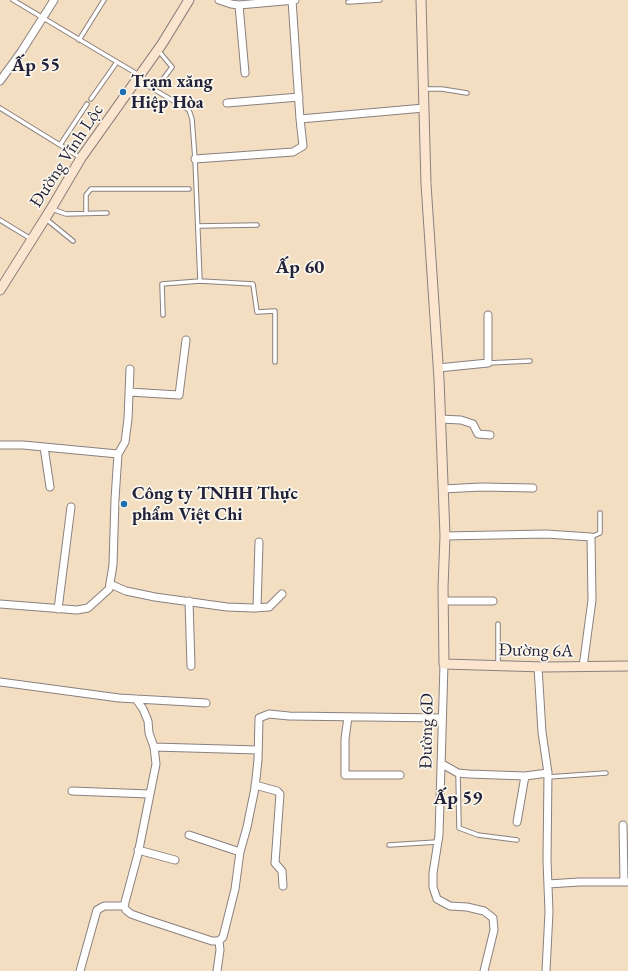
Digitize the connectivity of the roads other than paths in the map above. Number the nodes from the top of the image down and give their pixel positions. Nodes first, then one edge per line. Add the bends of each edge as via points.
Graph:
1 (13, 0) edge
2 (54, 0) edge
3 (104, 0) edge
4 (189, 0) edge
5 (218, 0) edge
6 (294, 0) edge
7 (380, 0) edge
8 (421, 0) edge
9 (348, 2) dead end
10 (239, 5) junction
11 (43, 19) junction
12 (79, 40) junction
13 (158, 50) junction
14 (117, 62) junction
15 (245, 73) dead end
16 (137, 79) junction
17 (0, 81) edge
18 (424, 89) junction
19 (466, 93) dead end
20 (299, 98) junction
21 (91, 99) dead end
22 (227, 103) dead end
23 (86, 104) dead end
24 (0, 108) edge
25 (424, 108) junction
26 (300, 119) junction
27 (60, 145) junction
28 (82, 158) junction
29 (195, 159) junction
30 (189, 190) dead end
31 (51, 209) junction
32 (86, 213) junction
33 (107, 213) dead end
34 (45, 219) junction
35 (0, 220) edge
36 (257, 225) dead end
37 (198, 226) junction
38 (31, 239) junction
39 (73, 241) dead end
40 (200, 281) junction
41 (0, 290) edge
42 (163, 314) dead end
43 (488, 314) dead end
44 (186, 340) dead end
45 (530, 361) dead end
46 (275, 362) dead end
47 (488, 363) junction
48 (130, 368) dead end
49 (438, 368) junction
50 (129, 392) junction
51 (440, 419) junction
52 (490, 435) dead end
53 (0, 445) edge
54 (44, 447) junction
55 (118, 454) junction
56 (50, 487) dead end
57 (534, 488) dead end
58 (443, 489) junction
59 (71, 507) dead end
60 (600, 514) dead end
61 (445, 536) junction
62 (591, 537) junction
63 (259, 542) dead end
64 (110, 584) junction
65 (282, 594) dead end
66 (189, 601) junction
67 (443, 601) junction
68 (493, 601) dead end
69 (0, 604) edge
70 (257, 608) junction
71 (58, 609) junction
72 (498, 624) dead end
73 (444, 664) junction
74 (191, 666) dead end
75 (498, 666) junction
76 (628, 666) edge
77 (538, 667) junction
78 (583, 667) junction
79 (0, 682) edge
80 (136, 699) junction
81 (206, 703) dead end
82 (348, 716) junction
83 (442, 718) junction
84 (154, 746) junction
85 (258, 750) junction
86 (442, 764) junction
87 (458, 773) junction
88 (606, 773) dead end
89 (400, 775) dead end
90 (548, 775) junction
91 (525, 776) junction
92 (255, 785) junction
93 (72, 791) dead end
94 (149, 794) junction
95 (517, 822) dead end
96 (623, 825) dead end
97 (189, 835) dead end
98 (518, 840) dead end
99 (438, 842) junction
100 (389, 845) dead end
101 (138, 850) junction
102 (240, 852) junction
103 (176, 860) dead end
104 (626, 882) edge
105 (548, 884) junction
106 (283, 886) dead end
107 (124, 906) junction
108 (219, 941) junction
109 (80, 971) edge
110 (217, 971) edge
111 (484, 971) edge
112 (546, 971) edge

1 - 11 lane
2 - 11 street
3 - 12 lane
4 - 13 street, Đường Vĩnh Lộc
5 - 10 street
6 - 10 street
6 - 20 street
7 - 9 lane
8 - 18 street
10 - 15 street
11 - 12 lane
11 - 17 street
12 - 14 lane
13 - 16 street, Đường Vĩnh Lộc
13 - 16 lane via 172,67 158,86
14 - 16 lane
14 - 21 lane
16 - 28 street, Đường Vĩnh Lộc
16 - 29 lane via 189,110
18 - 19 lane
18 - 25 street
20 - 22 street
20 - 26 street
23 - 27 lane
24 - 27 lane
25 - 26 street
25 - 49 street via 426,184
26 - 29 street via 303,146 293,152
27 - 28 lane
28 - 31 street, Đường Vĩnh Lộc
29 - 37 lane
30 - 32 lane via 91,189 86,195
31 - 32 lane via 66,214
31 - 34 street, Đường Vĩnh Lộc
32 - 33 lane
34 - 38 street, Đường Vĩnh Lộc
34 - 39 lane
35 - 38 lane
36 - 37 lane
37 - 40 lane
38 - 41 street, Đường Vĩnh Lộc
40 - 42 lane via 162,284
40 - 46 lane via 253,284 257,312 275,311
43 - 47 street
44 - 50 street via 179,395
45 - 47 lane
47 - 49 street
48 - 50 street
49 - 51 street
50 - 55 street via 125,442
51 - 52 street via 461,420 473,424 478,434
51 - 58 street
53 - 54 street
54 - 55 street
54 - 56 street
55 - 64 street
57 - 58 street
58 - 61 street
59 - 71 street
60 - 62 lane via 600,533
61 - 62 street via 546,534
61 - 67 street
62 - 78 street via 592,600
63 - 70 street
64 - 66 street via 126,591
64 - 71 street via 109,589 88,608
65 - 70 street via 269,607
66 - 70 street via 227,607
66 - 74 street
67 - 68 street
67 - 73 street
69 - 71 street
72 - 75 lane
73 - 75 street, Đường 6A
73 - 83 street, Đường 6D
75 - 77 street, Đường 6A
76 - 78 street, Đường 6A
77 - 78 street, Đường 6A
77 - 90 street via 542,732
79 - 80 street
80 - 81 street
80 - 84 street via 148,721 149,734
82 - 83 street
82 - 85 street via 269,714 259,718
82 - 89 street via 345,775
83 - 86 street, Đường 6D
84 - 85 street
84 - 94 street via 156,764
85 - 92 street
86 - 87 street
86 - 99 street, Đường 6D
87 - 91 street
87 - 98 lane via 459,828 478,835
88 - 90 lane
90 - 91 street
90 - 105 street
91 - 95 street
92 - 102 street
92 - 106 street via 280,794 275,863 282,871
93 - 94 street
94 - 101 street
96 - 104 street
97 - 102 street
99 - 100 lane
99 - 111 street, Đường 6D via 433,873 433,887 437,899 450,906 484,912 493,918 494,930
101 - 103 street
101 - 107 street
102 - 108 street via 235,889 223,937
104 - 105 street
105 - 112 street
107 - 108 street via 132,914 145,919
107 - 109 street via 104,906 98,910
108 - 110 street

